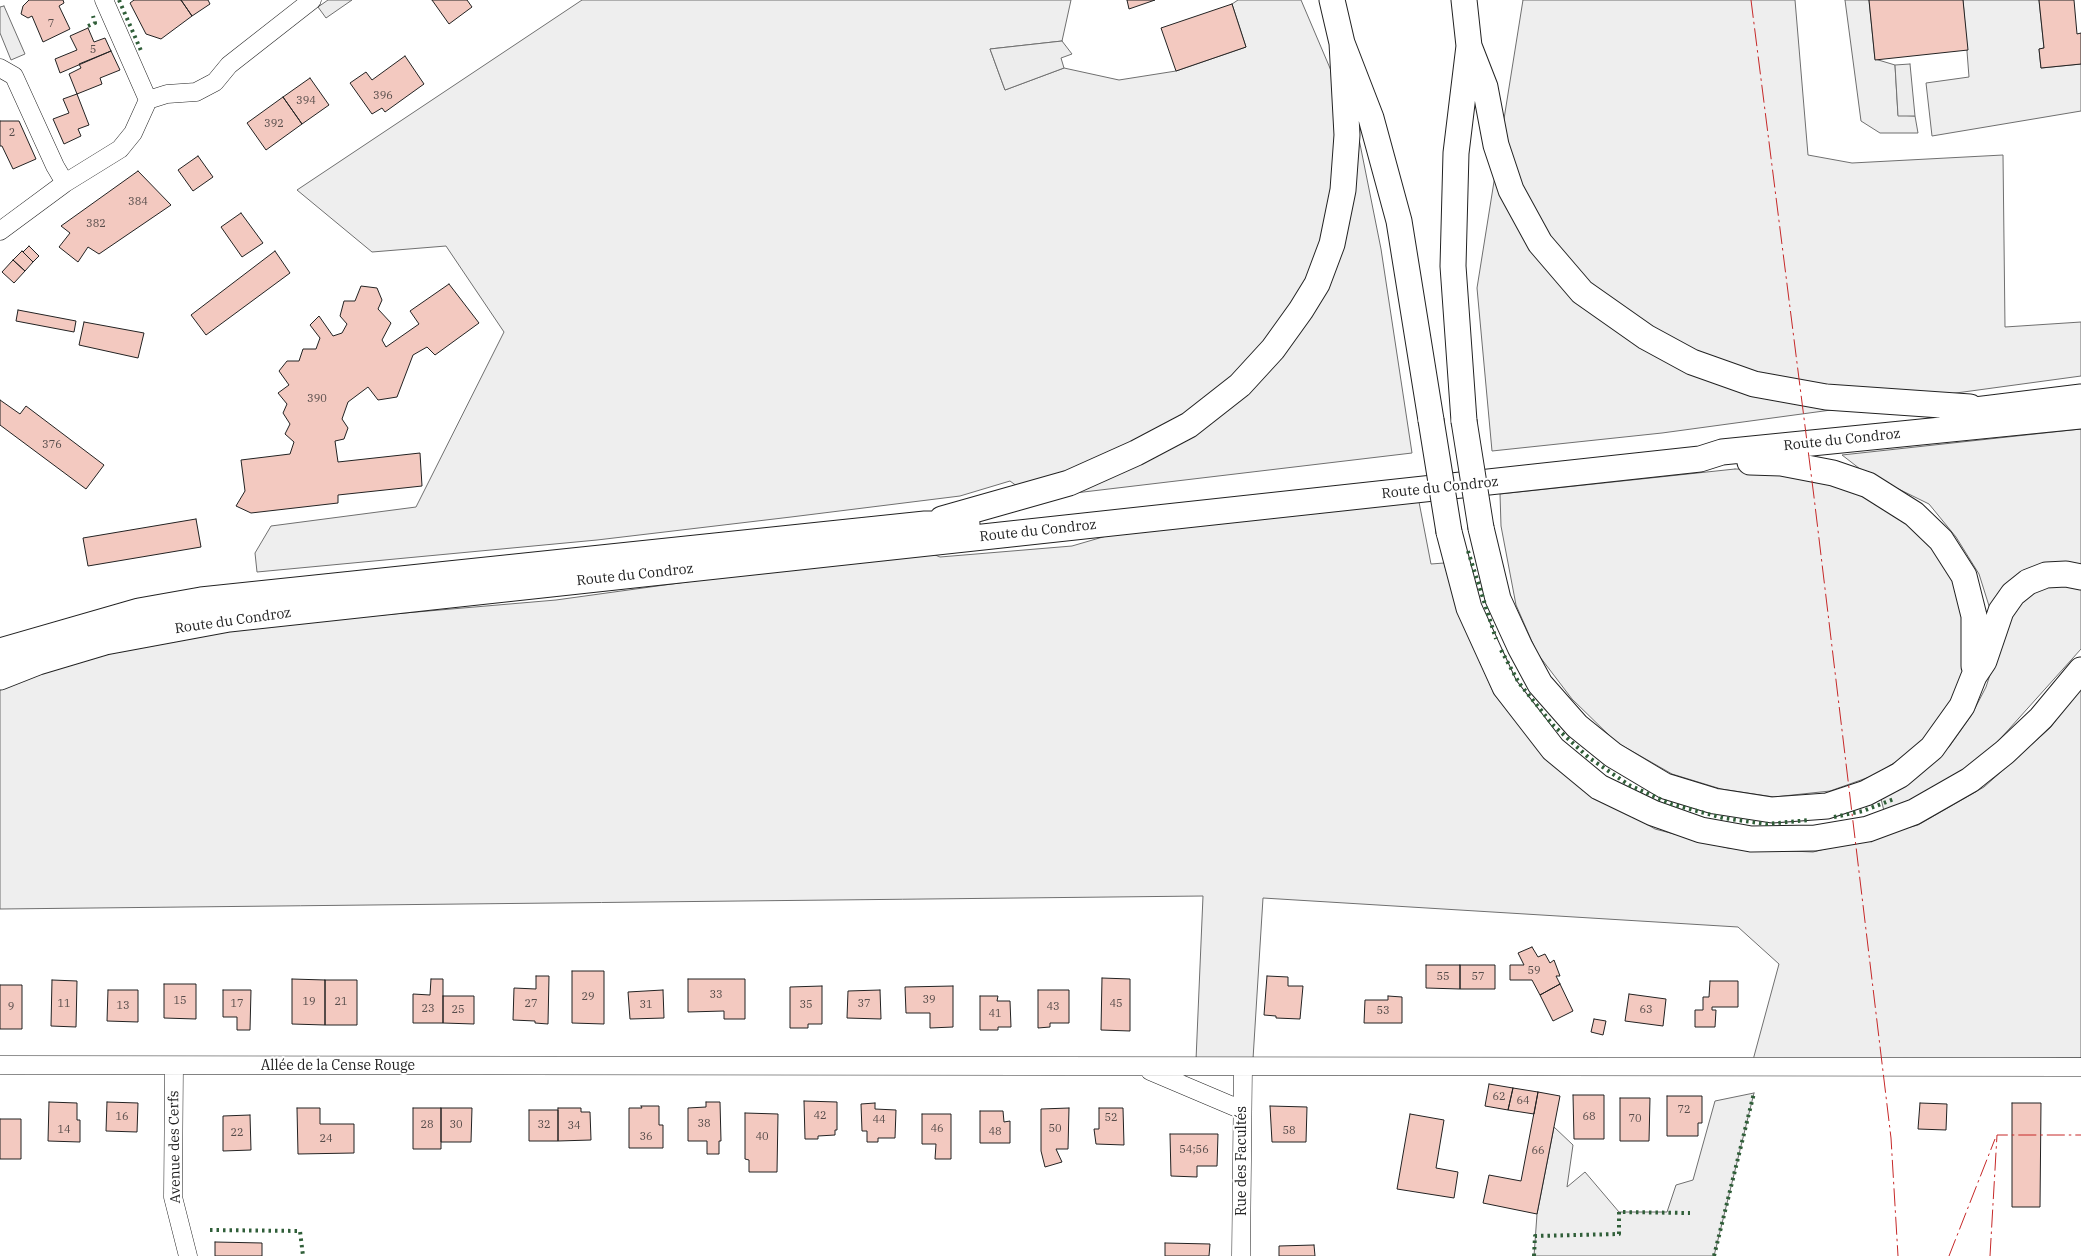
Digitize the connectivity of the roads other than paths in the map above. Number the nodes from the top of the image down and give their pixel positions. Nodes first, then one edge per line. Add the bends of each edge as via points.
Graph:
1 (104, 0) edge
2 (312, 0) edge
3 (1332, 0) edge
4 (1464, 0) edge
5 (1342, 43) junction
6 (1469, 46) junction
7 (0, 68) edge
8 (8, 82) edge
9 (148, 100) junction
10 (65, 183) junction
11 (0, 231) edge
12 (2081, 397) edge
13 (1985, 408) junction
14 (2081, 416) edge
15 (1700, 459) junction
16 (925, 524) junction
17 (2081, 577) edge
18 (0, 651) edge
19 (2081, 670) edge
20 (1974, 676) junction
21 (0, 677) edge
22 (0, 1065) edge
23 (174, 1066) junction
24 (1142, 1067) junction
25 (1243, 1067) junction
26 (2081, 1067) edge
27 (1242, 1110) junction
28 (188, 1256) edge
29 (1241, 1256) edge

1 - 9 street
2 - 9 street via 229,65 215,82 196,92 167,94
3 - 5 main road
4 - 6 main road
5 - 16 main road via 1347,135 1343,190 1332,244 1317,284 1273,349 1240,385 1189,425 1136,453 1069,483
5 - 19 main road, bridge via 1371,118 1399,221 1449,532 1469,608 1505,687 1553,749 1599,786 1653,813 1701,830 1751,839 1815,838 1868,829 1914,812 1970,780 2041,718
6 - 13 main road via 1485,87 1496,145 1511,190 1540,243 1582,292 1646,337 1692,362 1754,384 1826,397
6 - 20 main road, bridge via 1456,153 1453,266 1464,421 1481,528 1498,599 1540,684 1577,726 1613,755 1665,786 1714,802 1772,810 1827,806 1866,793 1900,775 1932,748 1962,706
7 - 8 street via 14,76
8 - 10 street
9 - 10 street via 141,118 120,149
10 - 11 street
12 - 13 main road, Route du Condroz
13 - 16 main road, Route du Condroz via 1903,421 975,524
14 - 15 main road, Route du Condroz via 1722,452
15 - 20 main road via 1781,463 1833,472 1868,485 1914,514 1941,540 1964,576 1974,616
15 - 21 main road, Route du Condroz via 229,619 105,642
16 - 18 main road, Route du Condroz via 201,600 139,611
17 - 20 main road via 2046,575 2020,587 2001,611 1984,661
22 - 23 street, Allée de la Cense Rouge
23 - 24 street, Allée de la Cense Rouge
23 - 28 street, Avenue des Cerfs via 173,1197
24 - 25 street, Allée de la Cense Rouge
24 - 27 street
25 - 26 street, Allée de la Cense Rouge
25 - 27 street, Rue des Facultés
27 - 29 street, Rue des Facultés

